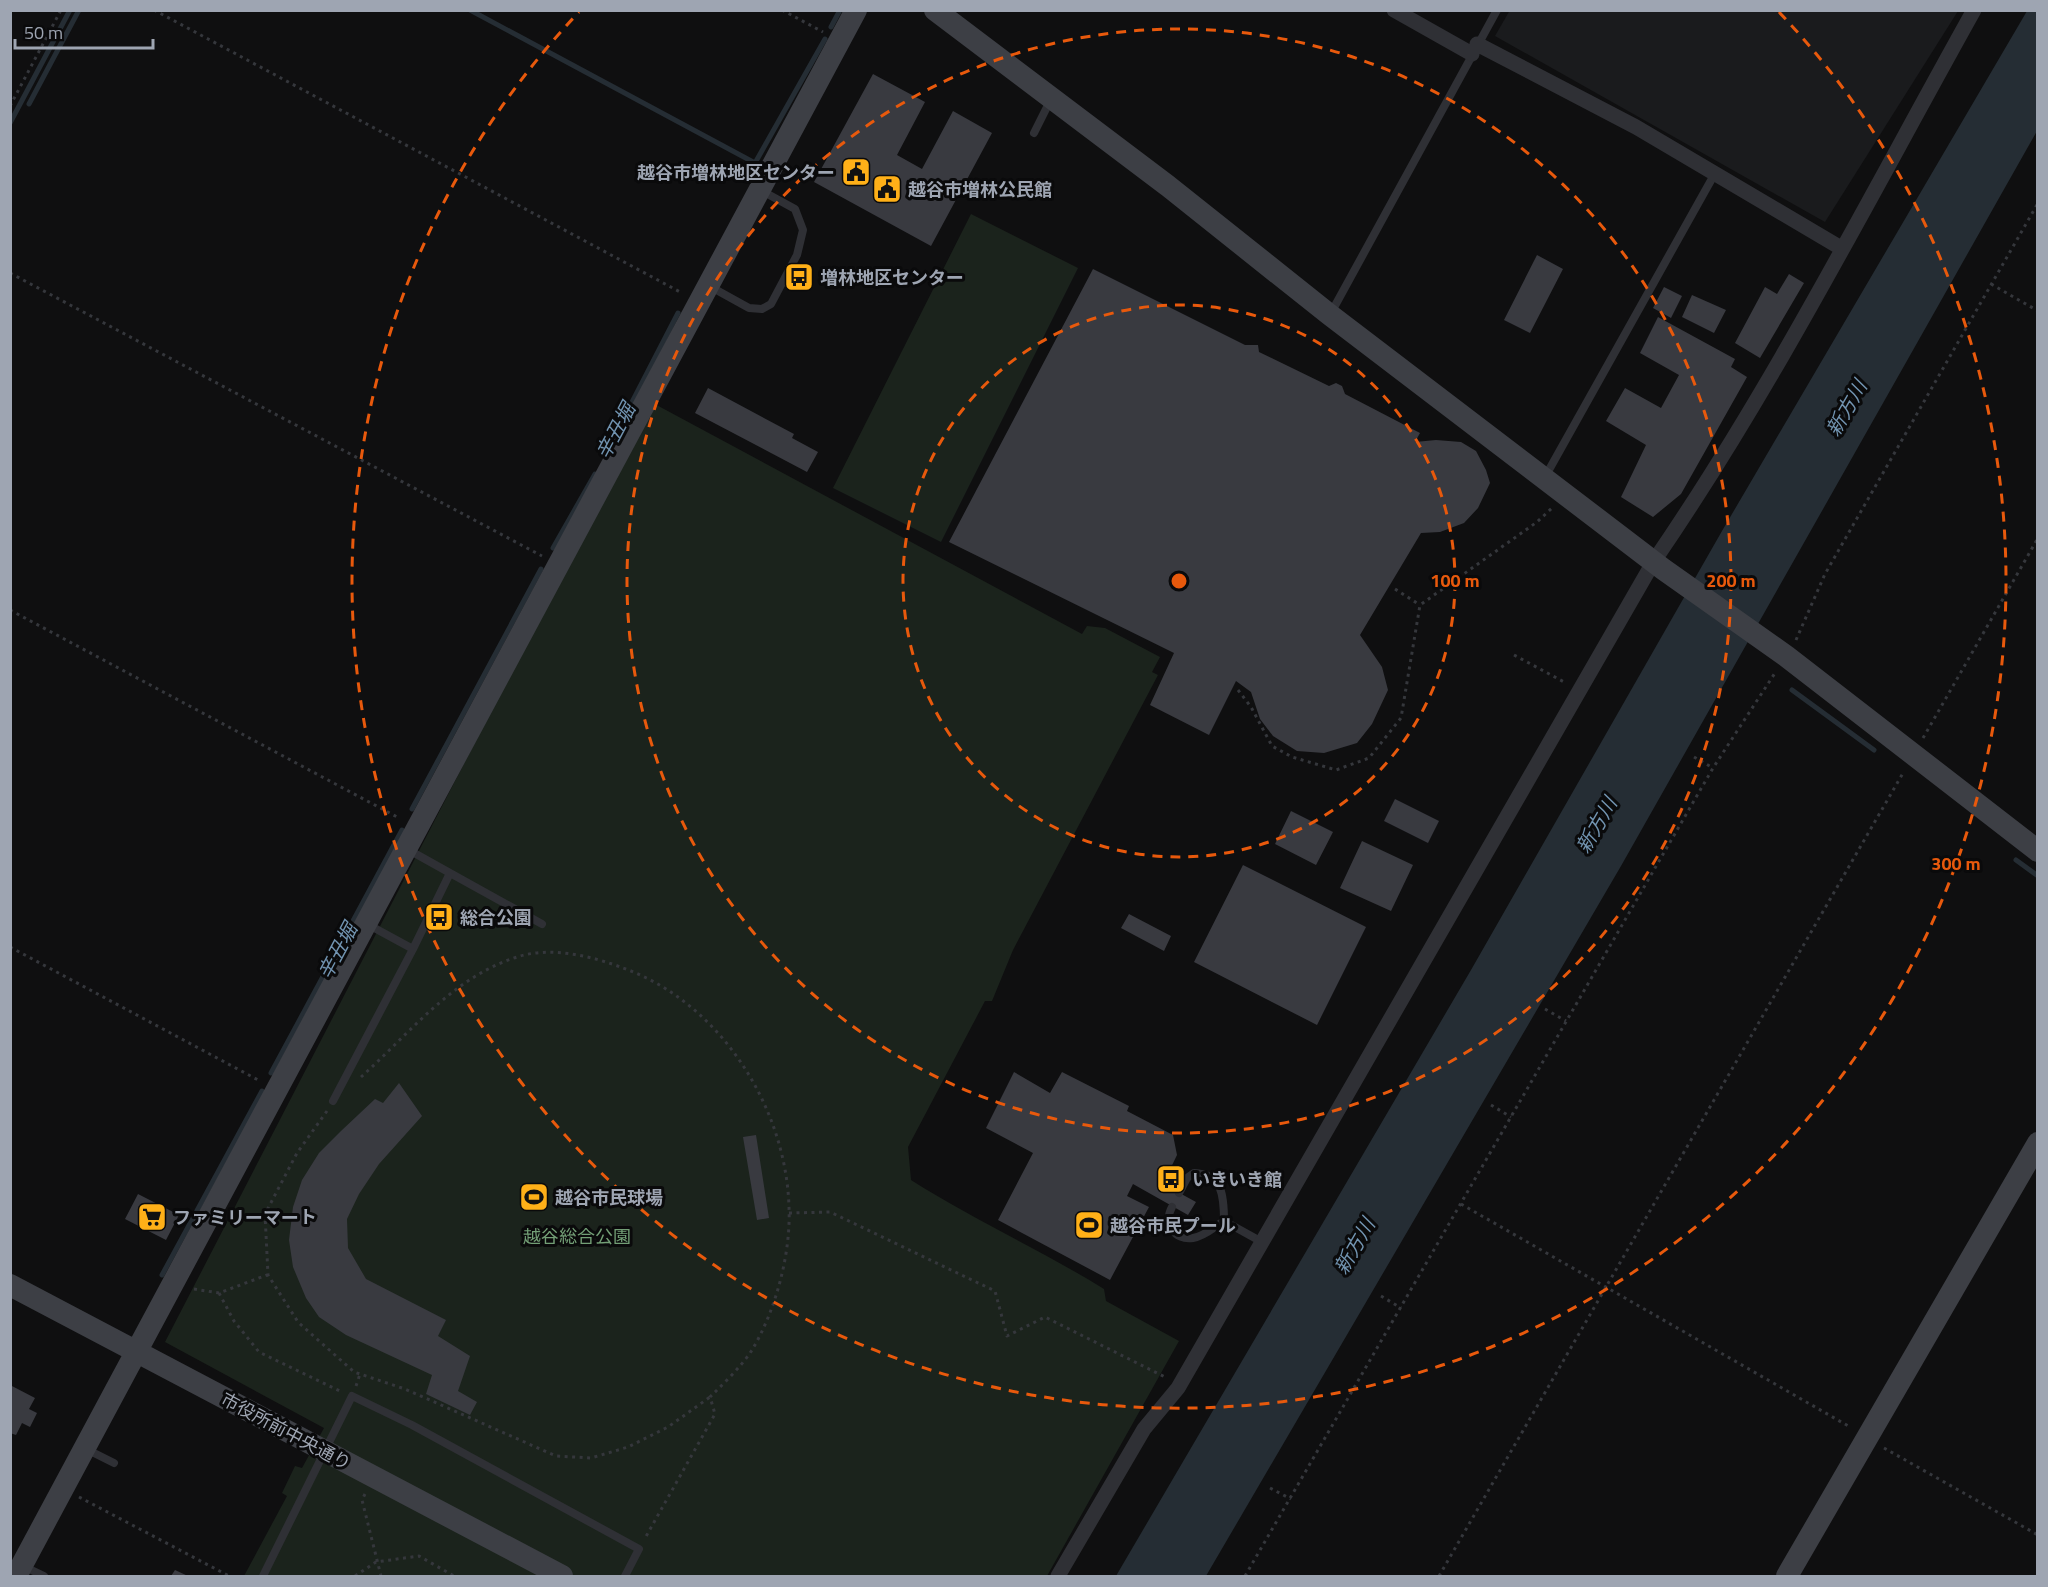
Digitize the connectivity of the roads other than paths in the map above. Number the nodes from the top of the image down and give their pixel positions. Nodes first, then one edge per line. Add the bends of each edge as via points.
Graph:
1 (856, 10) edge
2 (935, 10) edge
3 (1394, 10) edge
4 (1497, 10) edge
5 (1974, 10) edge
6 (1475, 49) junction
7 (1051, 98) junction
8 (1034, 133) dead end
9 (1714, 175) junction
10 (759, 189) junction
11 (1841, 248) junction
12 (697, 308) junction
13 (1330, 315) junction
14 (1544, 478) junction
15 (1658, 565) junction
16 (406, 848) junction
17 (2037, 851) edge
18 (450, 873) junction
19 (366, 923) junction
20 (542, 924) dead end
21 (413, 950) junction
22 (333, 1101) road end
23 (2037, 1143) edge
24 (1179, 1192) dead end
25 (1172, 1206) dead end
26 (1224, 1221) junction
27 (1262, 1242) junction
28 (10, 1285) edge
29 (136, 1351) junction
30 (84, 1448) junction
31 (326, 1451) junction
32 (114, 1463) dead end
33 (19, 1571) edge
34 (44, 1576) edge
35 (263, 1576) edge
36 (562, 1576) edge
37 (625, 1576) edge
38 (1058, 1576) edge
39 (1788, 1576) edge

1 - 10 street
2 - 7 street
3 - 6 street
4 - 6 lane
5 - 11 street
6 - 9 street via 1636,127
6 - 13 lane
7 - 8 lane
7 - 13 street
9 - 11 street
9 - 14 lane
10 - 12 street
10 - 12 lane via 795,209 803,230 804,240 771,304 762,309
11 - 15 street via 1769,382
12 - 16 street
13 - 14 street
14 - 15 street
15 - 17 street via 1786,656
15 - 27 street via 1580,692
16 - 18 lane
16 - 19 street
18 - 20 lane
18 - 21 lane
19 - 21 lane
19 - 29 street
21 - 22 lane
23 - 39 street
24 - 26 lane via 1186,1178 1194,1173 1213,1178 1222,1189
25 - 26 lane via 1170,1230 1179,1236 1192,1238 1207,1233
26 - 27 lane
27 - 38 street via 1180,1384 1144,1429
28 - 29 street, 市役所前中央通り
29 - 30 street
29 - 31 street, 市役所前中央通り
30 - 32 lane
30 - 33 street
31 - 35 lane via 283,1544
31 - 36 street, 市役所前中央通り
31 - 37 lane via 352,1396 639,1549
33 - 34 lane

